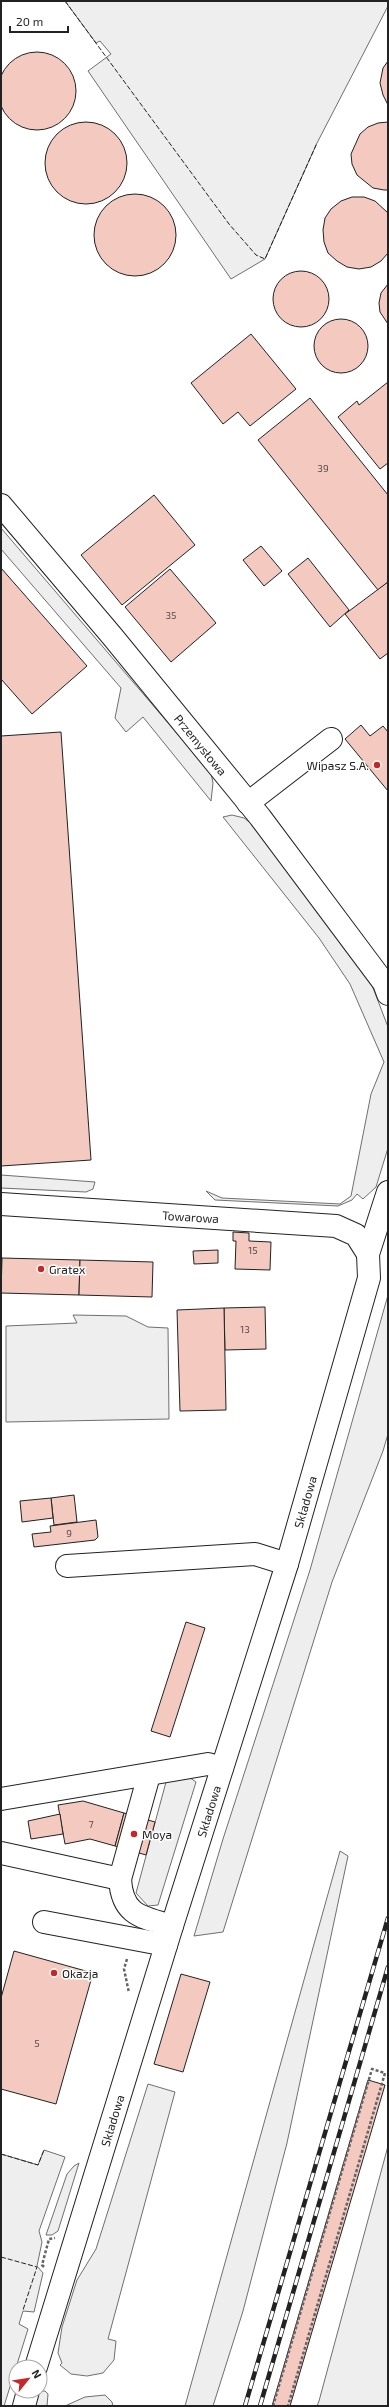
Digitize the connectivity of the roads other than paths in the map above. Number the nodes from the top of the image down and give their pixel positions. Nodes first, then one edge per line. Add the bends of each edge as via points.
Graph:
1 (1, 506) edge
2 (331, 739) dead end
3 (248, 803) junction
4 (388, 994) edge
5 (388, 1192) edge
6 (1, 1204) edge
7 (368, 1254) junction
8 (287, 1564) junction
9 (67, 1566) dead end
10 (222, 1768) junction
11 (149, 1775) junction
12 (1, 1799) edge
13 (1, 1853) edge
14 (120, 1879) junction
15 (44, 1922) dead end
16 (169, 1935) junction
17 (38, 2359) edge

1 - 3 street, Przemysłowa via 112,636
2 - 3 street
3 - 4 street, Przemysłowa via 384,983
5 - 7 street
6 - 7 street, Towarowa via 336,1226 356,1235
7 - 8 street, Składowa via 369,1278
8 - 9 street via 255,1554
8 - 10 street, Składowa
10 - 11 street via 208,1764
10 - 16 street, Składowa
11 - 12 street
11 - 14 street
13 - 14 street
14 - 16 street via 121,1896 129,1907
15 - 16 street
16 - 17 street, Składowa

